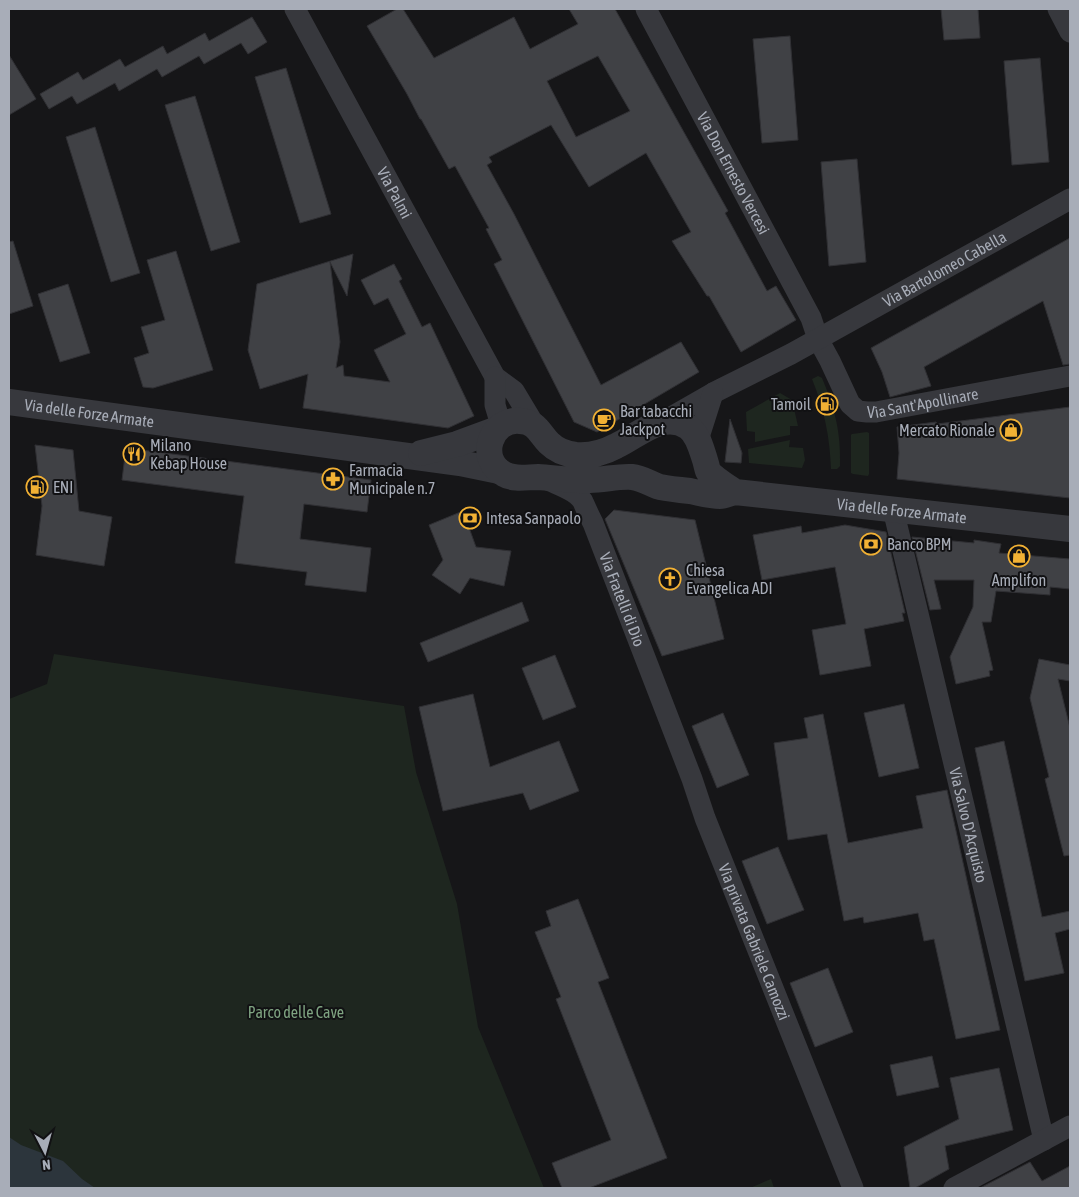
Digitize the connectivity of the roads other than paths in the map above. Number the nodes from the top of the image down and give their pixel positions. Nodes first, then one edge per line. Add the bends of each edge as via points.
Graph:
1 (295, 9) edge
2 (646, 9) edge
3 (1058, 9) edge
4 (1070, 32) edge
5 (1070, 198) edge
6 (818, 339) junction
7 (1070, 376) edge
8 (495, 377) junction
9 (713, 393) junction
10 (9, 402) edge
11 (656, 424) junction
12 (498, 428) junction
13 (539, 432) junction
14 (700, 444) junction
15 (408, 456) junction
16 (509, 474) junction
17 (546, 478) junction
18 (610, 479) junction
19 (660, 485) junction
20 (735, 492) junction
21 (584, 503) junction
22 (892, 509) junction
23 (1070, 528) edge
24 (659, 695) joint
25 (1070, 1126) edge
26 (1044, 1140) junction
27 (853, 1188) edge
28 (954, 1188) edge

1 - 8 street, Via Palmi
2 - 6 street, Via Don Ernesto Vercesi via 812,318
3 - 4 street
5 - 6 street, Via Bartolomeo Cabella
6 - 7 street, Via Sant'Apollinare via 848,401 862,412
6 - 9 street, Via delle Forze Armate
8 - 12 street, Via Palmi
8 - 13 street, Via Palmi via 514,391
9 - 11 street, Via delle Forze Armate
9 - 14 street
10 - 15 street, Via delle Forze Armate
11 - 13 street, Via delle Forze Armate via 616,447 590,455 558,450
11 - 14 street via 672,421 688,427
11 - 19 street, Via delle Forze Armate via 642,433 635,456 640,472
12 - 13 street, Via delle Forze Armate via 515,420 523,421
12 - 15 street, Via delle Forze Armate via 457,444
12 - 16 street via 491,437 488,452 494,465
13 - 16 street via 546,450 542,464 527,476
14 - 19 street via 700,465 691,479 676,486
14 - 20 street via 708,470
15 - 16 street, Via delle Forze Armate
16 - 17 street, Via delle Forze Armate
17 - 18 street, Via delle Forze Armate
17 - 21 street, Via Fratelli di Dio via 577,494
18 - 19 street, Via delle Forze Armate via 632,477
18 - 21 street via 589,493
19 - 20 street, Via delle Forze Armate via 721,496
20 - 22 street, Via delle Forze Armate
21 - 24 street, Via Fratelli di Dio
22 - 23 street, Via delle Forze Armate
22 - 26 street, Via Salvo D'Acquisto
24 - 27 street, Via privata Gabriele Camozzi
25 - 26 street
26 - 28 street

